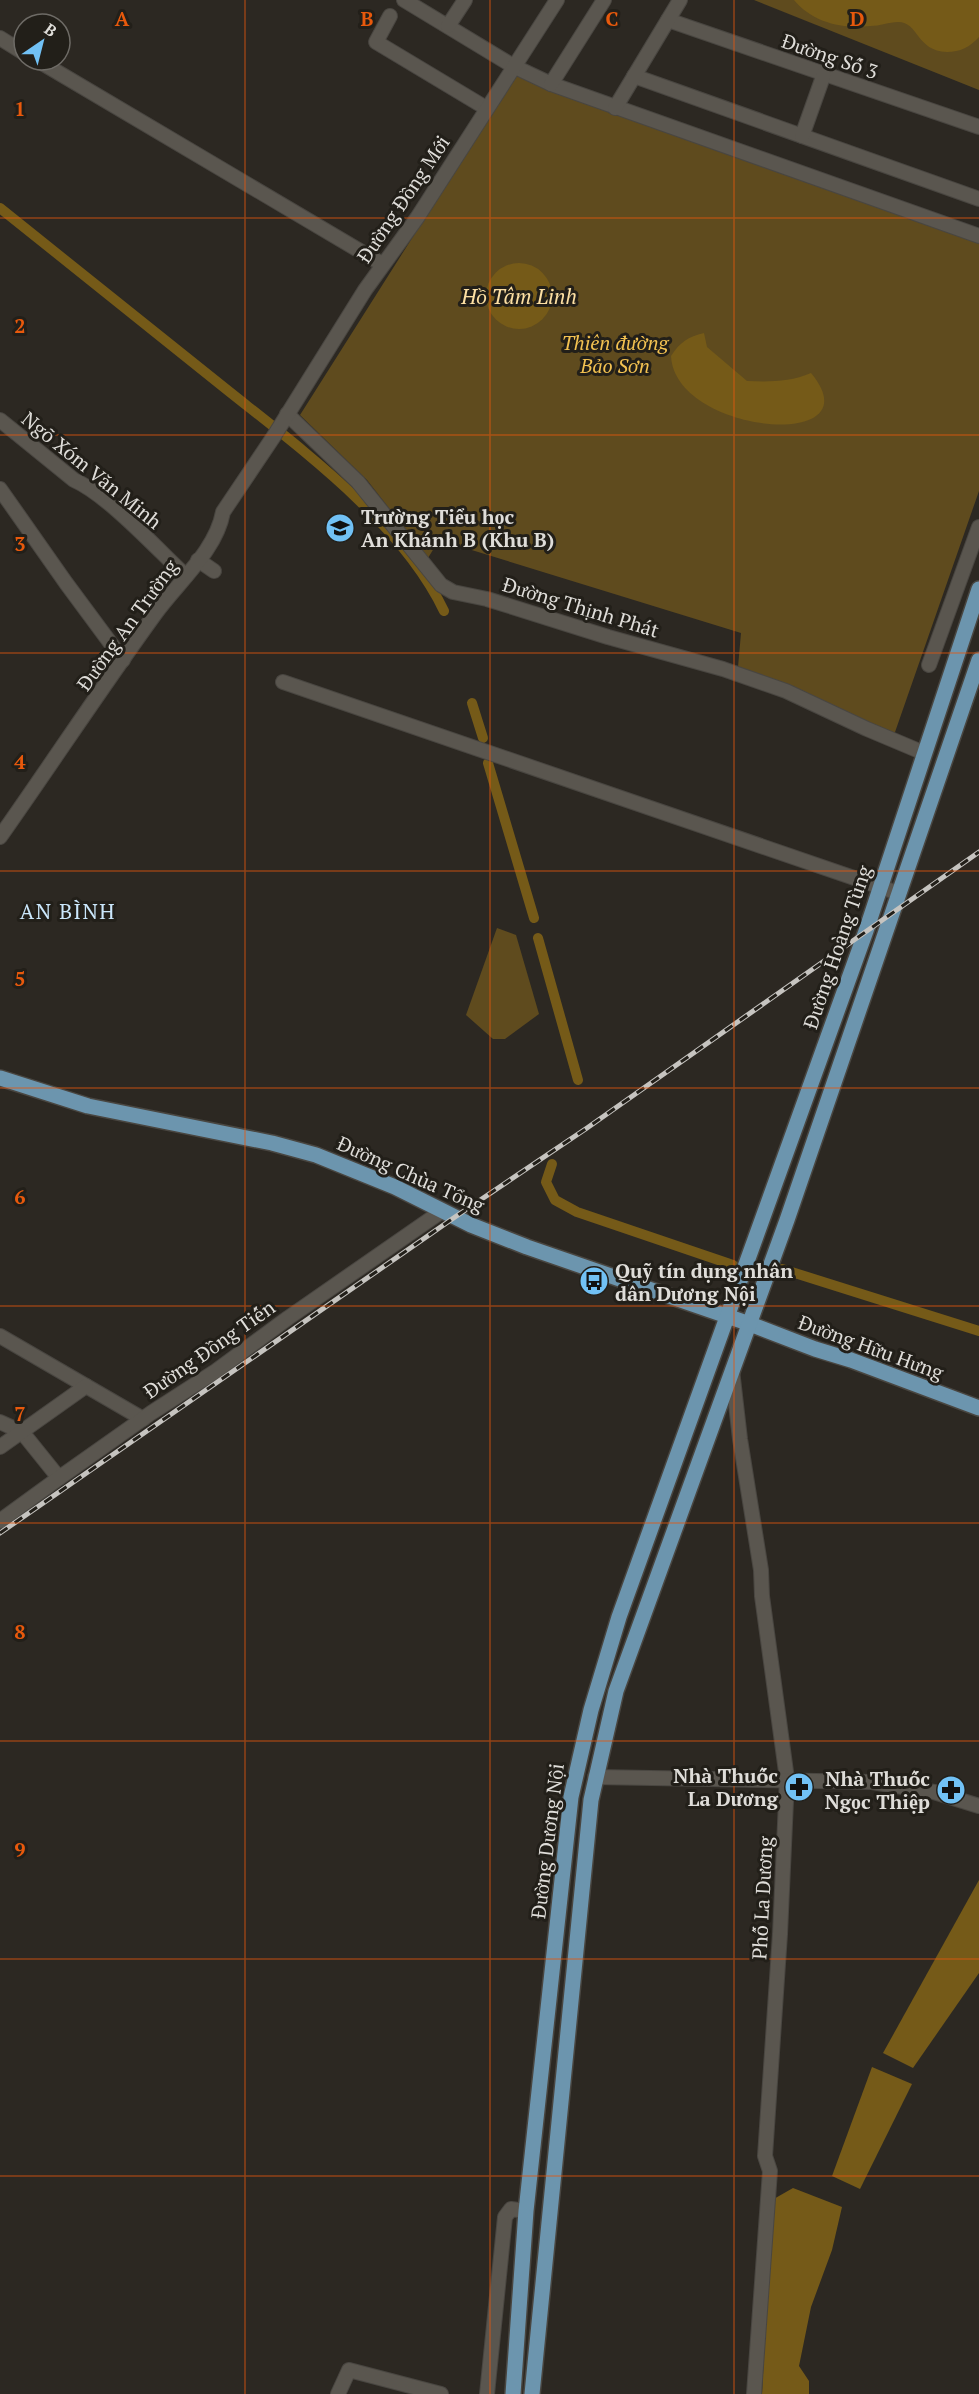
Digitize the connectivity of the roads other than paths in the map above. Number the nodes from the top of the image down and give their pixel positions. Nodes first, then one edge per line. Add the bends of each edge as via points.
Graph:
1 (404, 0) edge
2 (465, 0) edge
3 (557, 0) edge
4 (604, 0) edge
5 (680, 0) edge
6 (390, 16) dead end
7 (669, 20) junction
8 (448, 26) junction
9 (513, 66) junction
10 (57, 72) edge
11 (824, 74) junction
12 (634, 76) junction
13 (551, 84) junction
14 (486, 108) junction
15 (615, 108) junction
16 (979, 127) edge
17 (802, 136) junction
18 (979, 199) edge
19 (979, 236) edge
20 (382, 264) junction
21 (0, 420) edge
22 (282, 423) junction
23 (0, 489) edge
24 (979, 527) edge
25 (198, 560) junction
26 (214, 571) dead end
27 (186, 576) junction
28 (979, 589) edge
29 (123, 660) junction
30 (979, 660) edge
31 (929, 665) dead end
32 (952, 670) junction
33 (974, 676) junction
34 (283, 682) dead end
35 (924, 753) junction
36 (0, 837) edge
37 (880, 886) junction
38 (898, 892) junction
39 (0, 1078) edge
40 (442, 1211) junction
41 (727, 1316) junction
42 (750, 1324) junction
43 (0, 1336) edge
44 (732, 1370) junction
45 (86, 1386) junction
46 (979, 1408) edge
47 (143, 1419) junction
48 (0, 1422) edge
49 (22, 1432) junction
50 (0, 1447) edge
51 (59, 1478) junction
52 (0, 1521) edge
53 (575, 1776) junction
54 (595, 1777) junction
55 (787, 1779) junction
56 (979, 1806) edge
57 (526, 2211) junction
58 (338, 2394) edge
59 (441, 2394) edge
60 (487, 2394) edge
61 (513, 2394) edge
62 (532, 2394) edge
63 (754, 2394) edge

1 - 8 street
2 - 8 street
3 - 9 street, Đường Đồng Mới
4 - 13 street
5 - 7 street
6 - 14 street via 375,42
7 - 11 street, Đường Số 3
7 - 12 street
8 - 9 street
9 - 13 street
9 - 14 street, Đường Đồng Mới
10 - 20 street
11 - 16 street, Đường Số 3
11 - 17 street
12 - 15 street
12 - 17 street
13 - 15 street
14 - 20 street, Đường Đồng Mới via 417,218
15 - 19 street
17 - 18 street
20 - 22 street, Đường Đồng Mới
21 - 27 street, Ngõ Xóm Văn Minh via 110,505
22 - 25 street, Đường An Trường via 223,512 220,527
22 - 35 street, Đường Thịnh Phát via 358,482 411,559 453,592 723,669 786,691
23 - 29 street
24 - 31 street
25 - 26 street
25 - 27 street, Đường An Trường
27 - 29 street, Đường An Trường
28 - 32 main road, Đường Hoàng Tùng
29 - 36 street, Đường An Trường
30 - 33 main road, Đường Hoàng Tùng
32 - 33 main road
32 - 35 main road, Đường Hoàng Tùng
33 - 38 main road, Đường Hoàng Tùng
34 - 37 street
35 - 37 main road, Đường Hoàng Tùng
37 - 38 street
37 - 41 main road, Đường Hoàng Tùng
38 - 42 main road, Đường Hoàng Tùng
39 - 40 main road, Đường Chùa Tổng via 88,1106 316,1155
40 - 41 main road, Đường Chùa Tổng via 527,1247
40 - 47 street, Đường Đồng Tiến
41 - 42 main road, Đường Chùa Tổng
41 - 53 main road, Đường Dương Nội via 619,1617
42 - 44 main road, Đường Dương Nội
42 - 46 main road, Đường Hữu Hưng
43 - 45 street
44 - 54 main road, Đường Dương Nội via 616,1691
44 - 55 street, Phố La Dương
45 - 47 street
45 - 49 street
47 - 51 street, Đường Đồng Tiến
48 - 49 street
49 - 50 street
49 - 51 street
51 - 52 street, Đường Đồng Tiến
53 - 54 main road
53 - 57 main road, Đường Dương Nội
54 - 55 street
54 - 62 main road, Đường Dương Nội
55 - 56 street via 891,1785 934,1792
55 - 63 street, Phố La Dương via 765,2156 770,2171
57 - 60 street via 511,2209 506,2217
57 - 61 main road, Đường Dương Nội
58 - 59 street via 349,2370

